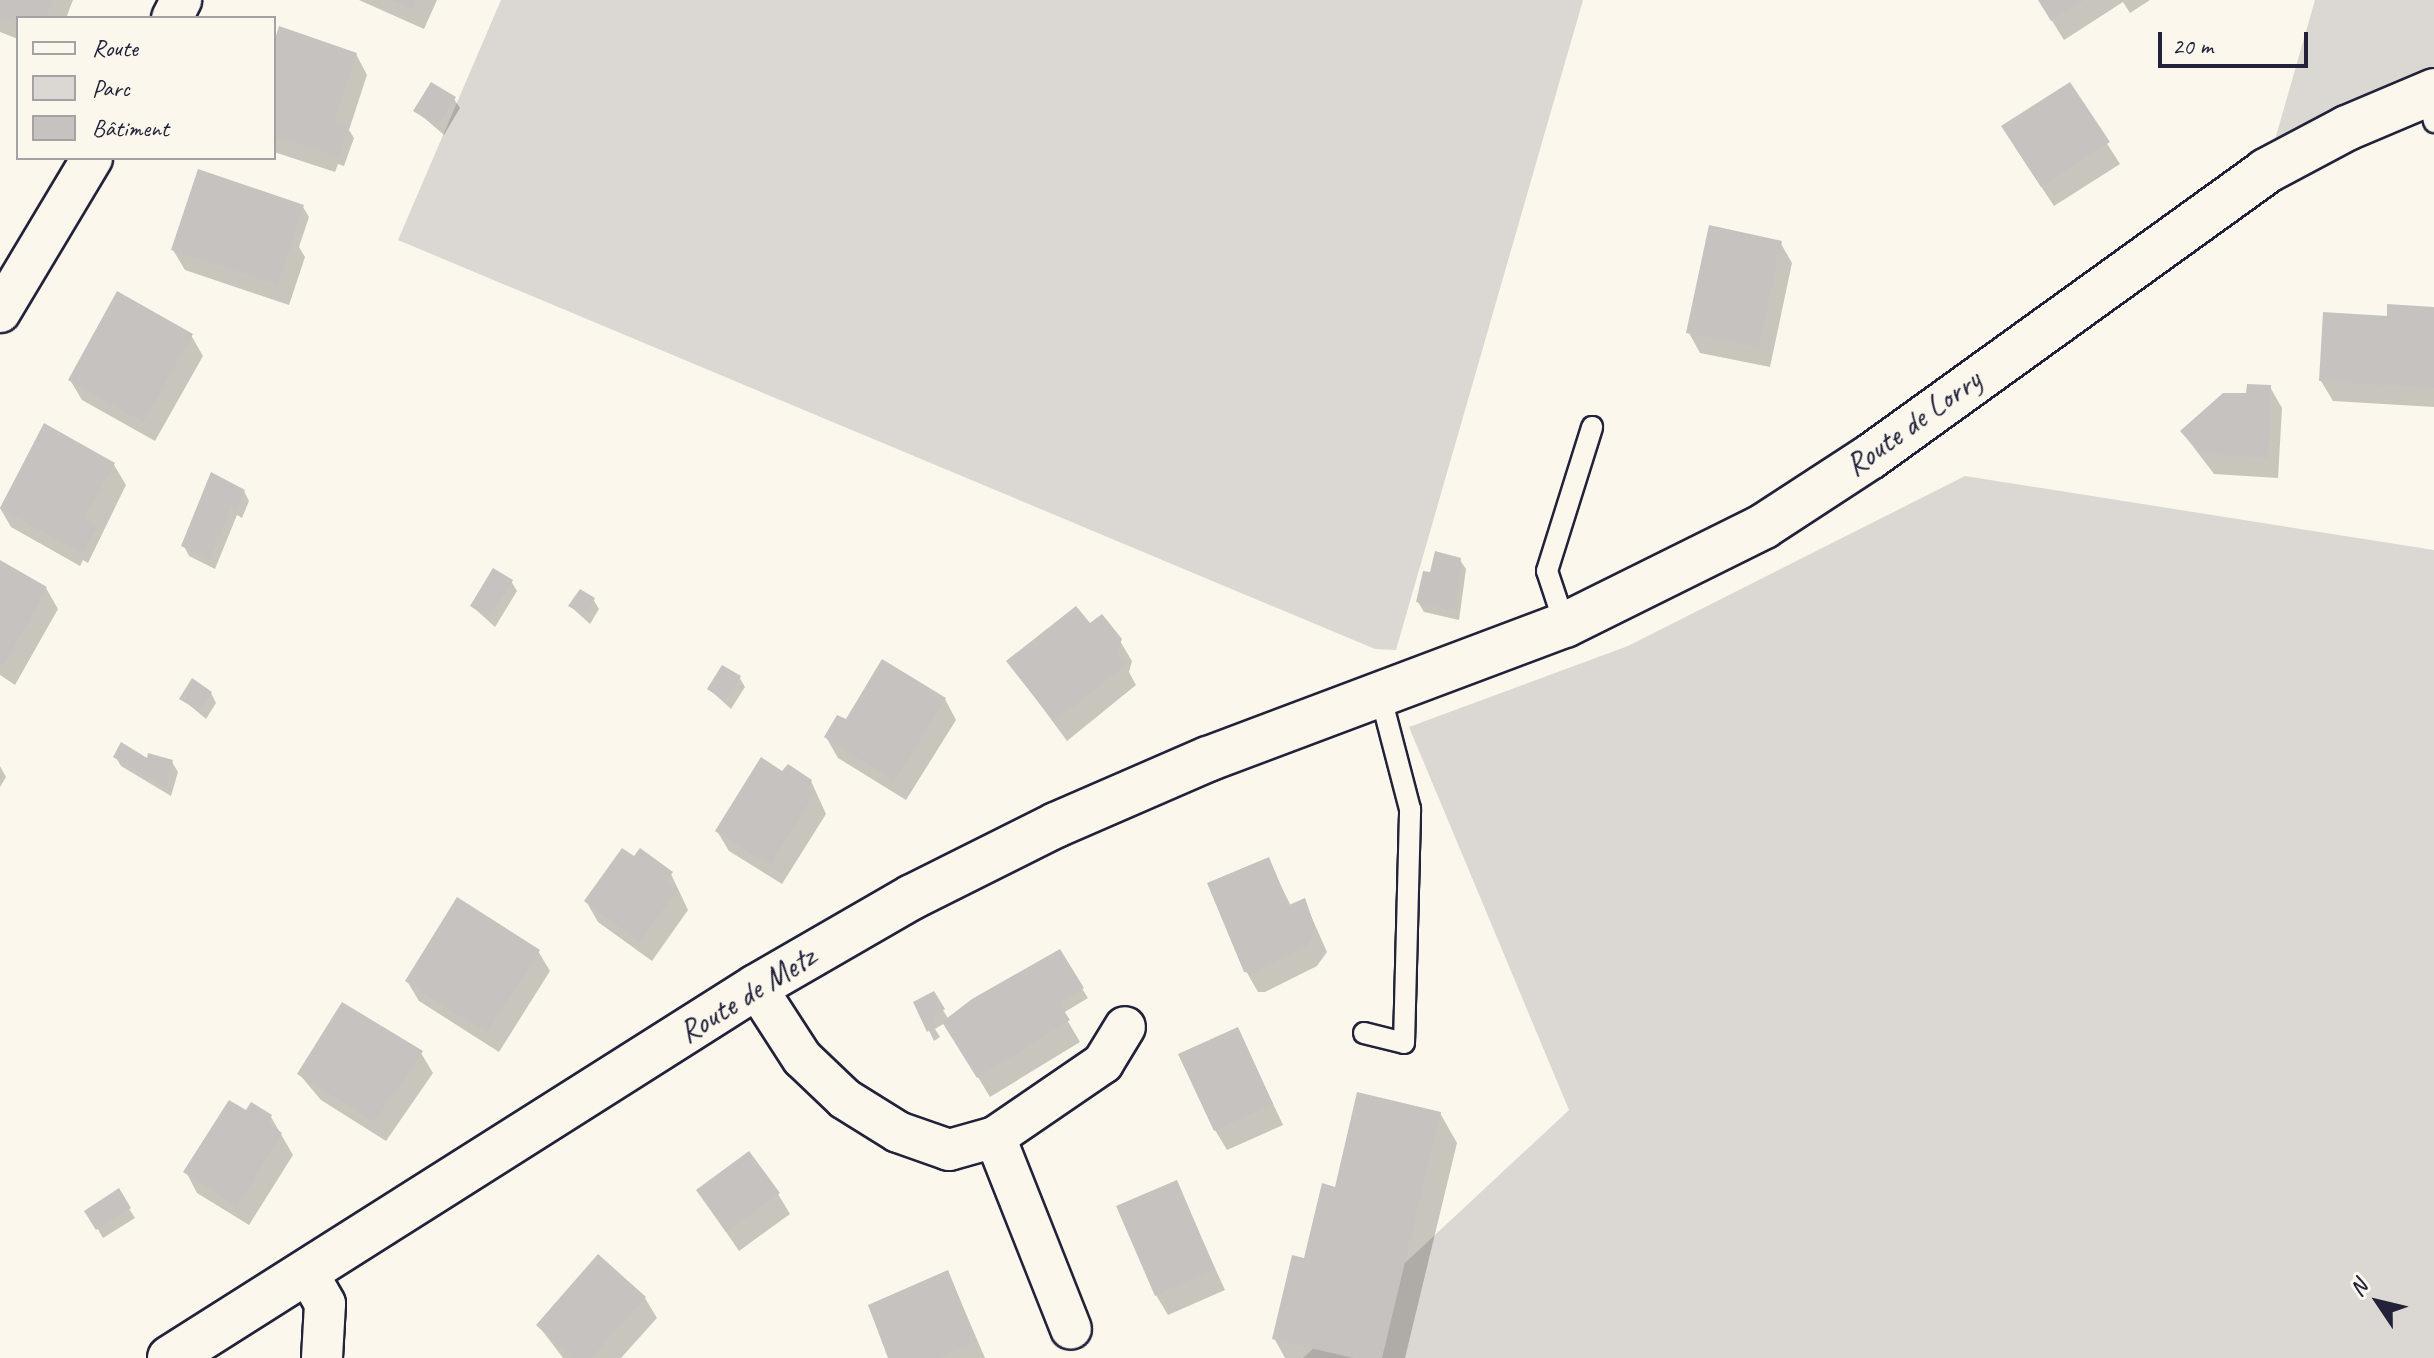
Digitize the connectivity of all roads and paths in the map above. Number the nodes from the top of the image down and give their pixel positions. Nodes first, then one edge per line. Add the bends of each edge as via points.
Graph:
1 (2432, 102) edge
2 (91, 160) edge
3 (0, 312) edge
4 (1592, 427) dead end
5 (1565, 625) junction
6 (1371, 697) junction
7 (756, 987) junction
8 (1125, 1027) dead end
9 (1364, 1033) dead end
10 (995, 1137) junction
11 (308, 1274) junction
12 (1071, 1329) dead end
13 (170, 1358) edge
14 (322, 1358) edge

1 - 5 main road, Route de Lorry via 2266,171 1870,457 1764,526
2 - 3 street
4 - 5 lane via 1547,571
5 - 6 main road, Route de Lorry
6 - 7 main road, Route de Metz via 1056,825 912,897
6 - 9 lane via 1410,809 1404,1043
7 - 10 street via 802,1058 845,1099 884,1124 949,1150
7 - 11 main road, Route de Metz
8 - 10 street via 1103,1063
10 - 12 street
11 - 13 main road, Route de Metz
11 - 14 street via 325,1304

